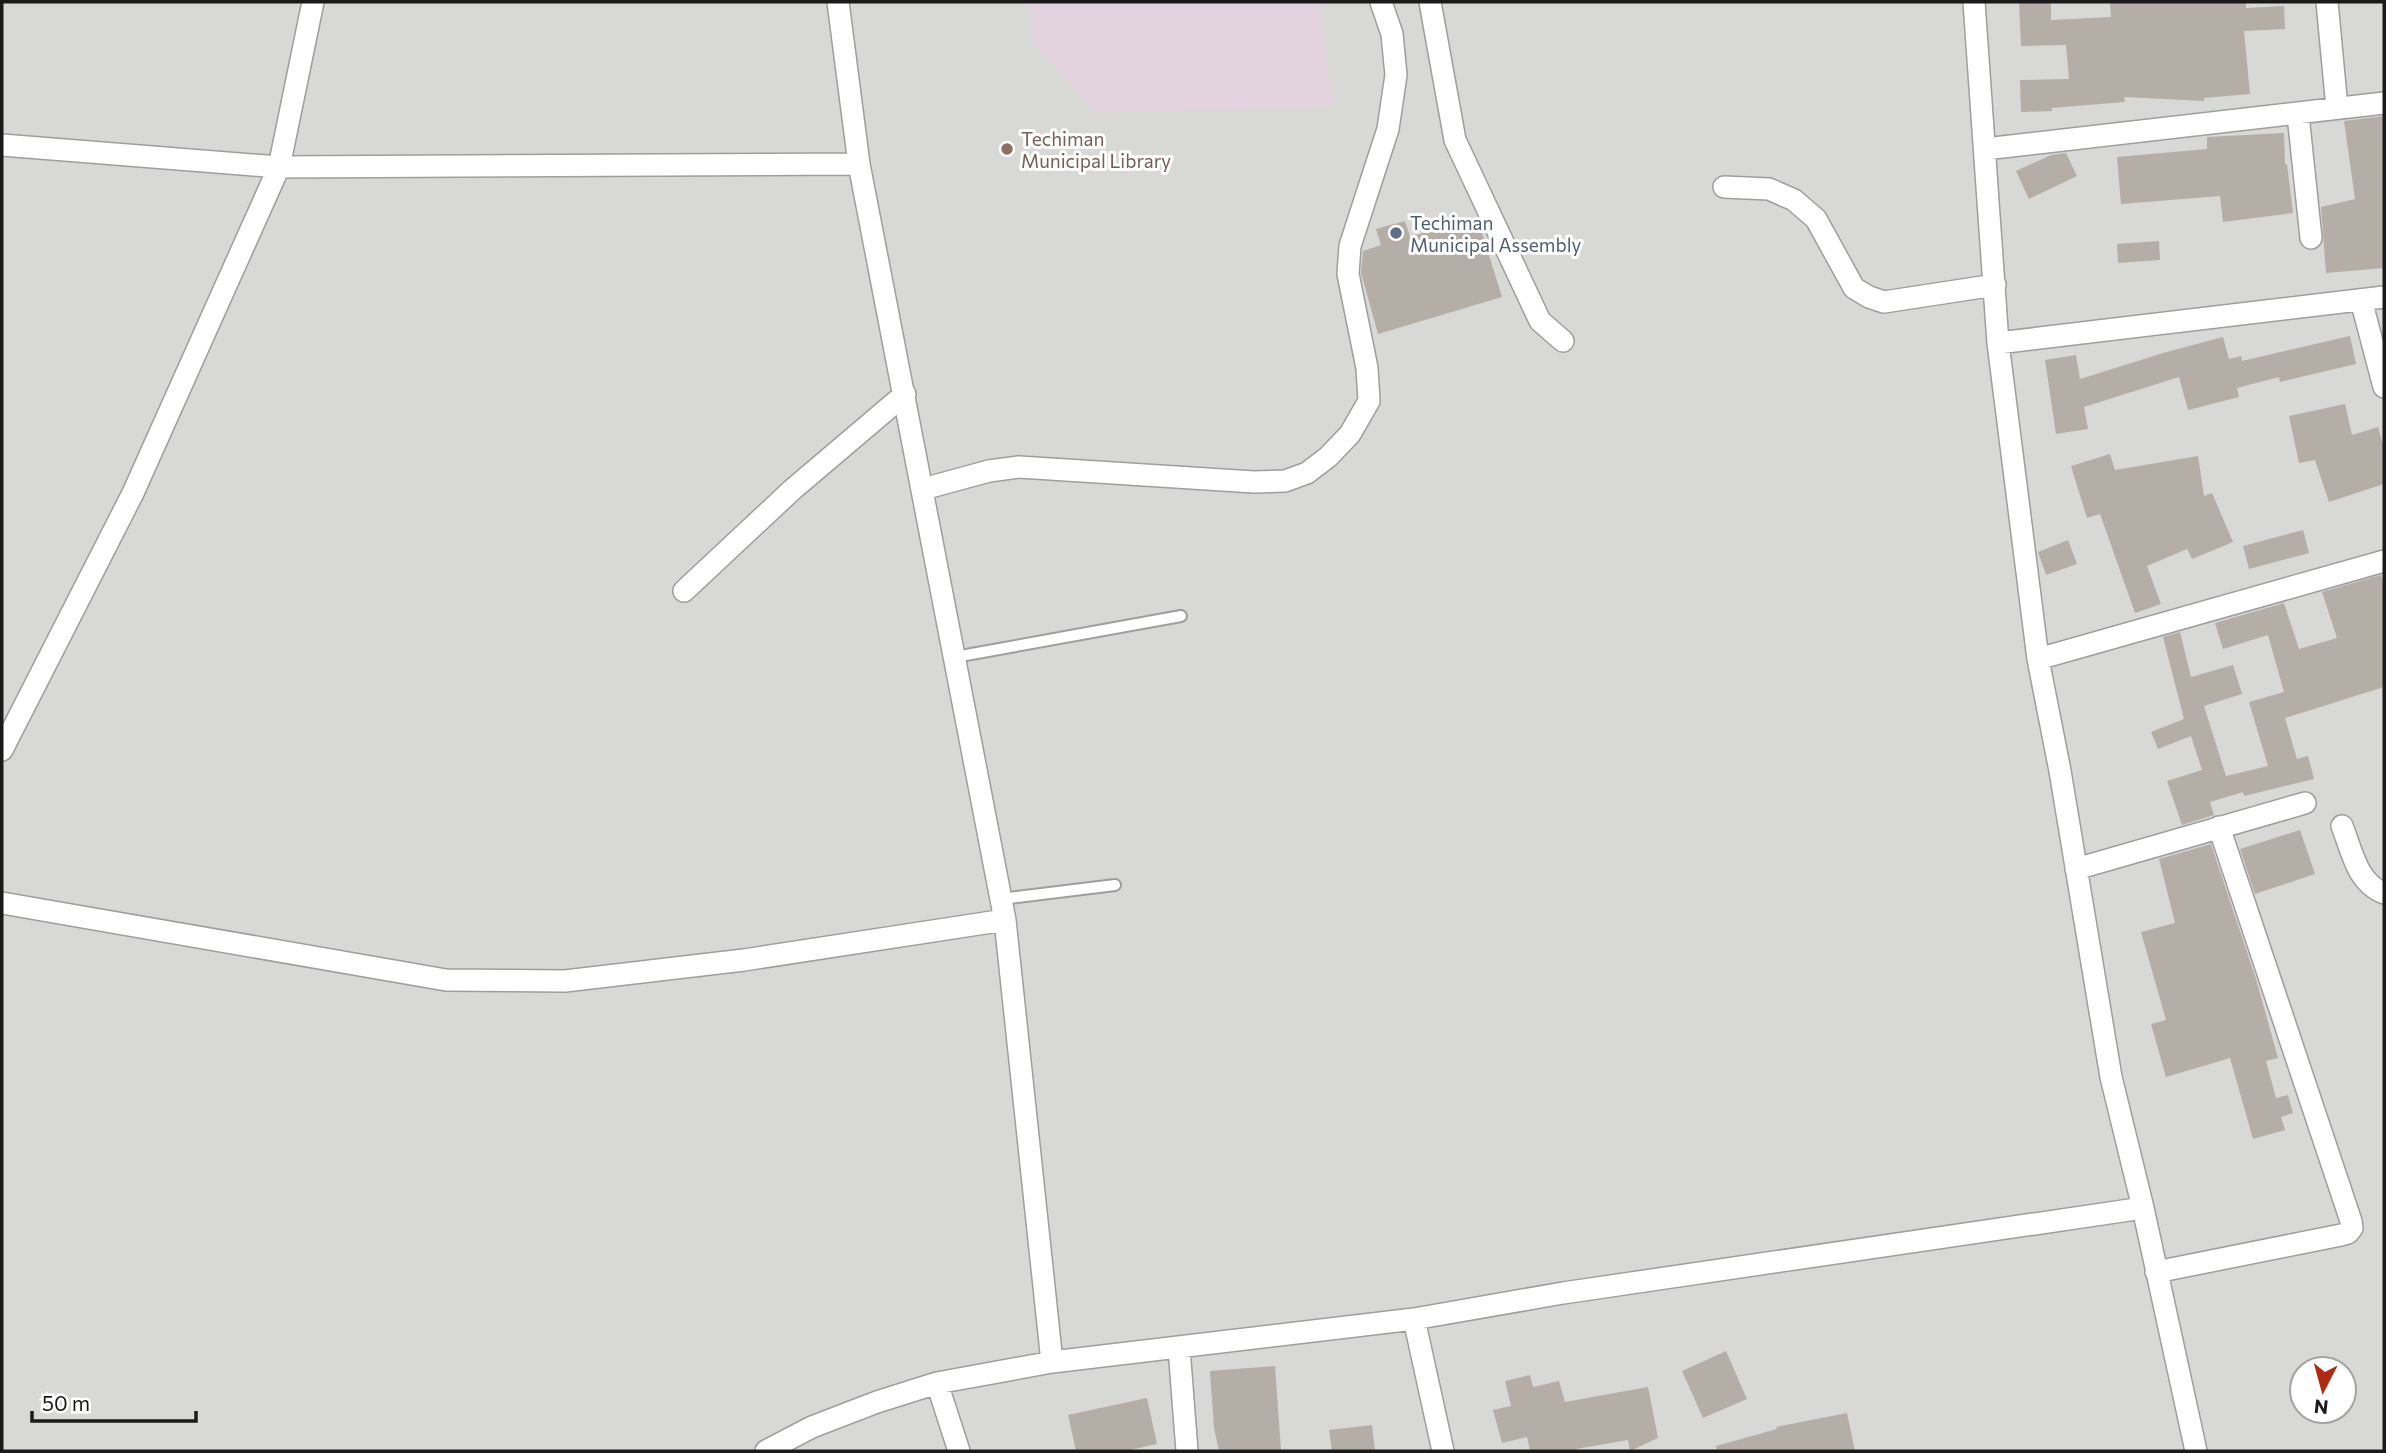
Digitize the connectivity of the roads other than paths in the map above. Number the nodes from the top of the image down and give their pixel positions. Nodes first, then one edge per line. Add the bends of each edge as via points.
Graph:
1 (313, 2) edge
2 (838, 2) edge
3 (1381, 2) edge
4 (1430, 2) edge
5 (1974, 2) edge
6 (2327, 2) edge
7 (2384, 103) edge
8 (2337, 108) junction
9 (2298, 115) junction
10 (2, 145) edge
11 (1985, 149) junction
12 (859, 164) junction
13 (279, 167) junction
14 (1724, 187) dead end
15 (2311, 238) dead end
16 (1995, 285) junction
17 (2384, 297) edge
18 (2361, 300) junction
19 (1563, 341) dead end
20 (1998, 343) junction
21 (2384, 387) edge
22 (905, 394) junction
23 (923, 489) junction
24 (2384, 561) edge
25 (684, 591) dead end
26 (1181, 616) dead end
27 (955, 657) junction
28 (2038, 660) junction
29 (2, 750) edge
30 (2305, 803) dead end
31 (2342, 826) dead end
32 (2219, 827) junction
33 (2076, 869) junction
34 (1115, 885) dead end
35 (2384, 893) edge
36 (2, 903) edge
37 (1003, 910) junction
38 (2143, 1208) junction
39 (2157, 1272) junction
40 (1414, 1319) junction
41 (1179, 1348) junction
42 (1052, 1362) junction
43 (937, 1382) junction
44 (766, 1451) edge
45 (959, 1451) edge
46 (1187, 1451) edge
47 (1443, 1451) edge
48 (2196, 1451) edge

1 - 13 street
2 - 12 street
3 - 23 street via 1392,34 1396,75 1388,129 1350,246 1348,274 1367,368 1368,401 1350,434 1307,473 1284,481 1019,467
4 - 19 street via 1455,140 1540,321
5 - 11 street
6 - 8 street
7 - 8 street
8 - 9 street
9 - 11 street
9 - 15 street
10 - 13 street
11 - 16 street
12 - 13 street
12 - 22 street
13 - 29 street via 133,493
14 - 16 street via 1769,189 1794,200 1816,219 1854,288 1869,297 1884,302
16 - 20 street
17 - 18 street
18 - 20 street
18 - 21 street
20 - 28 street
22 - 23 street
22 - 25 street via 792,490
23 - 27 street
24 - 28 street
26 - 27 lane
27 - 37 street
28 - 33 street
30 - 32 street
31 - 35 street via 2362,878
32 - 33 street
32 - 39 street via 2351,1228 2341,1236
33 - 38 street via 2111,1077
34 - 37 lane
36 - 37 street via 446,980 565,981 744,960
37 - 42 street
38 - 39 street
38 - 40 street
39 - 48 street
40 - 41 street
40 - 47 street
41 - 42 street
41 - 46 street
42 - 43 street
43 - 44 street via 811,1427
43 - 45 street

